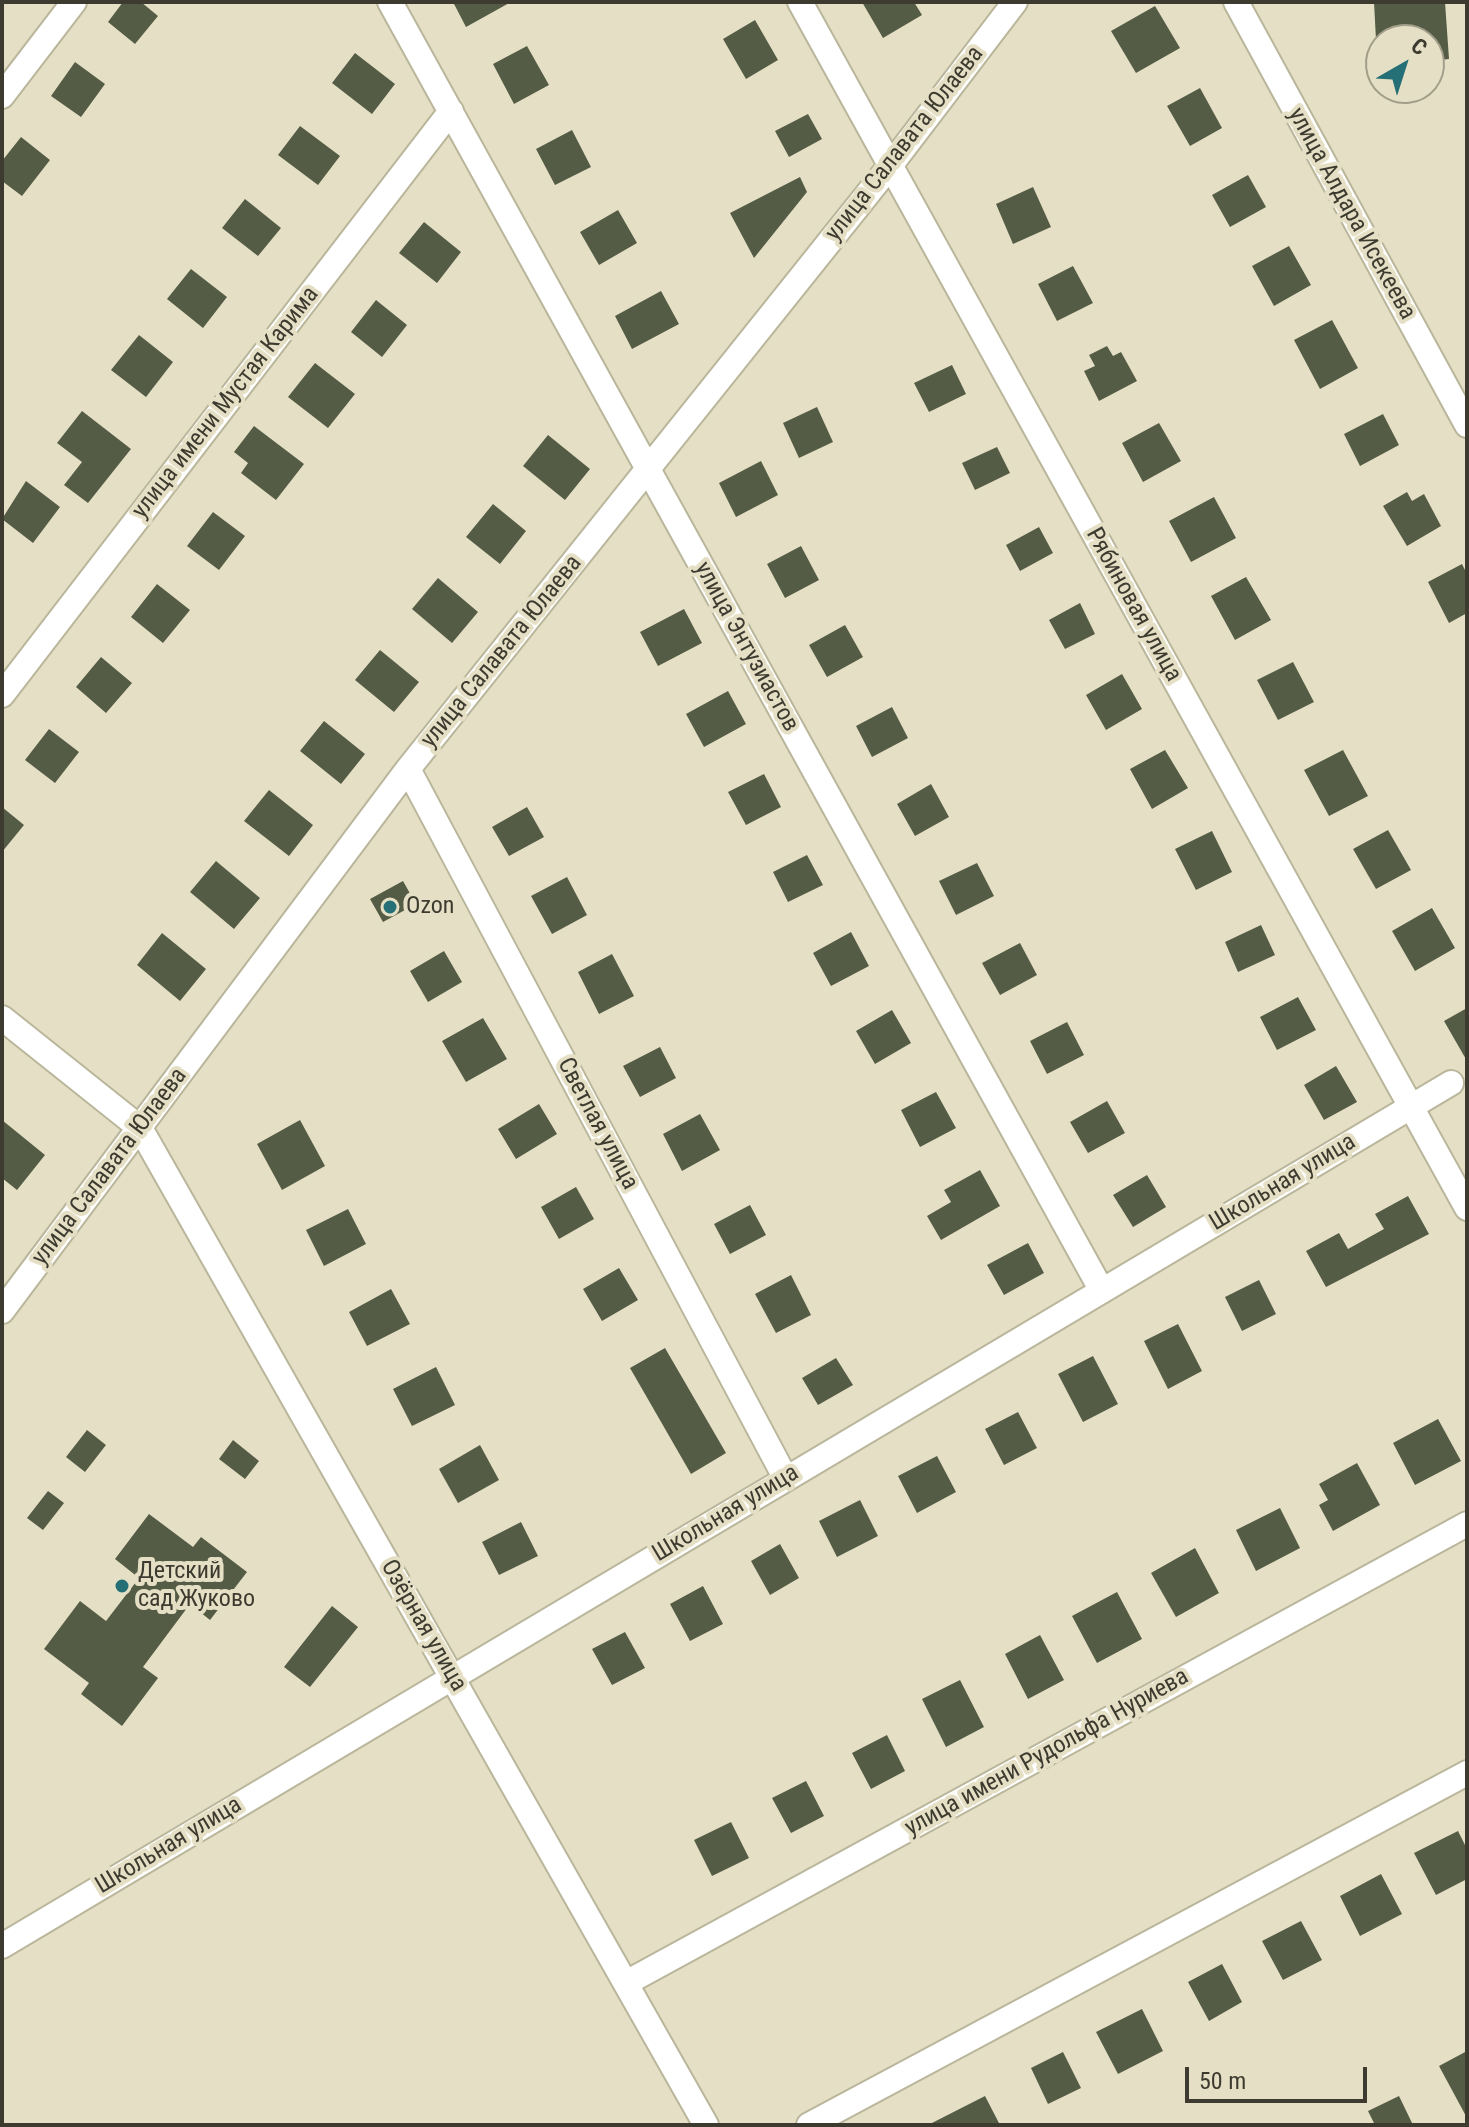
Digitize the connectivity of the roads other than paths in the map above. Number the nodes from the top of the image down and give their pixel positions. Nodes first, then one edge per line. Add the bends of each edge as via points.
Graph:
1 (74, 2) edge
2 (390, 2) edge
3 (800, 2) edge
4 (1015, 2) edge
5 (1236, 2) edge
6 (2, 96) edge
7 (451, 111) junction
8 (890, 166) junction
9 (1467, 425) edge
10 (648, 469) junction
11 (2, 695) edge
12 (408, 769) junction
13 (2, 1018) edge
14 (1451, 1083) dead end
15 (1410, 1107) junction
16 (140, 1128) junction
17 (1467, 1208) edge
18 (1102, 1291) junction
19 (2, 1311) edge
20 (786, 1479) junction
21 (1467, 1524) edge
22 (452, 1677) junction
23 (1467, 1773) edge
24 (2, 1946) edge
25 (626, 1983) junction
26 (706, 2125) edge
27 (809, 2125) edge

1 - 6 street
2 - 7 street, улица Энтузиастов
3 - 8 street, Рябиновая улица
4 - 8 street, улица Салавата Юлаева
5 - 9 street, улица Алдара Исекеева
7 - 10 street, улица Энтузиастов
7 - 11 street, улица имени Мустая Карима
8 - 10 street, улица Салавата Юлаева
8 - 15 street, Рябиновая улица
10 - 12 street, улица Салавата Юлаева
10 - 18 street, улица Энтузиастов
12 - 16 street, улица Салавата Юлаева
12 - 20 street, Светлая улица
13 - 16 street
14 - 15 street, Школьная улица
15 - 17 street, Рябиновая улица
15 - 18 street, Школьная улица
16 - 19 street, улица Салавата Юлаева
16 - 22 street, Озёрная улица
18 - 20 street, Школьная улица
20 - 22 street, Школьная улица
21 - 25 street, улица имени Рудольфа Нуриева
22 - 24 street, Школьная улица
22 - 25 street, Озёрная улица
23 - 27 street
25 - 26 street, Озёрная улица

